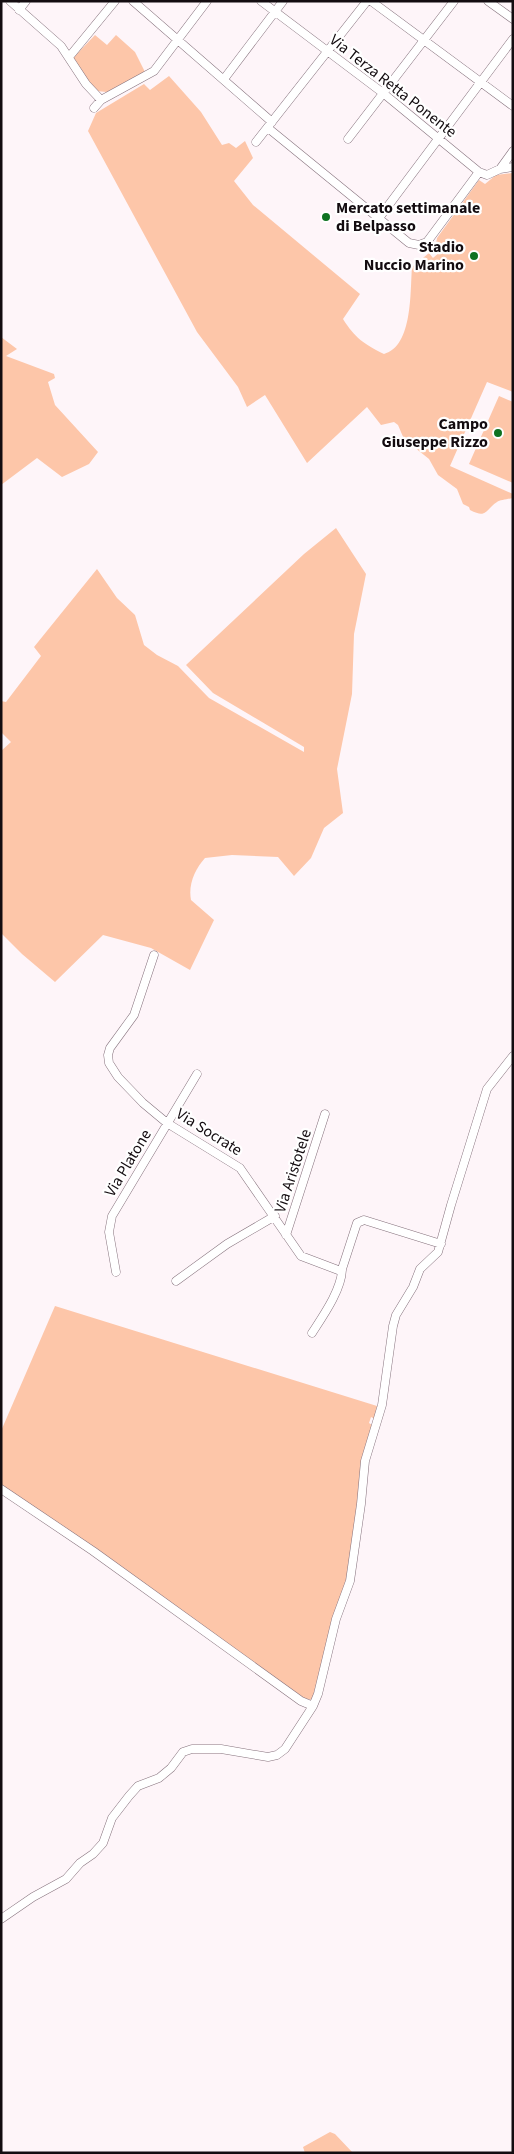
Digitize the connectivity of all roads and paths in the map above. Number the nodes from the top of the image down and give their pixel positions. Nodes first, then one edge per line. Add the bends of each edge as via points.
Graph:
1 (10, 1) edge
2 (26, 1) edge
3 (115, 1) edge
4 (133, 1) edge
5 (206, 1) edge
6 (261, 1) edge
7 (283, 1) edge
8 (367, 1) edge
9 (371, 1) edge
10 (454, 1) edge
11 (488, 1) edge
12 (19, 10) junction
13 (275, 12) junction
14 (513, 19) edge
15 (513, 39) edge
16 (178, 40) junction
17 (423, 40) junction
18 (328, 51) junction
19 (69, 57) junction
20 (224, 79) junction
21 (480, 83) junction
22 (383, 93) junction
23 (101, 100) junction
24 (513, 106) edge
25 (94, 108) dead end
26 (270, 125) junction
27 (348, 139) dead end
28 (438, 139) junction
29 (256, 142) dead end
30 (513, 152) edge
31 (513, 167) edge
32 (500, 169) junction
33 (479, 172) junction
34 (379, 218) junction
35 (154, 954) dead end
36 (513, 1056) edge
37 (197, 1074) dead end
38 (325, 1114) dead end
39 (167, 1123) junction
40 (275, 1216) junction
41 (286, 1235) junction
42 (441, 1244) junction
43 (342, 1269) junction
44 (116, 1272) dead end
45 (176, 1281) dead end
46 (312, 1333) dead end
47 (1, 1489) edge
48 (313, 1706) junction
49 (1, 1920) edge

1 - 12 street
2 - 12 street
3 - 19 street
4 - 16 street
5 - 16 street
6 - 13 street, Via Terza Retta Ponente
7 - 13 street
8 - 18 street
9 - 17 street
10 - 17 street
11 - 14 street
12 - 19 street via 61,46
13 - 18 street, Via Terza Retta Ponente
13 - 20 street
15 - 21 street
16 - 20 street
16 - 23 street via 154,72
17 - 21 street
17 - 22 street
18 - 22 street, Via Terza Retta Ponente
18 - 26 street
19 - 23 street
20 - 26 street
21 - 24 street
21 - 28 street
22 - 27 street
22 - 28 street, Via Terza Retta Ponente
23 - 25 street
26 - 29 street
26 - 34 street
28 - 33 street, Via Terza Retta Ponente
28 - 34 street
30 - 32 street
31 - 32 street
32 - 33 street via 486,175
33 - 34 street via 428,242 409,243
35 - 39 street, Via Socrate via 134,1015 108,1055 118,1077
36 - 42 street via 486,1090
37 - 39 street, Via Platone
38 - 41 street, Via Aristotele
39 - 40 street, Via Socrate via 240,1168
39 - 44 street, Via Platone via 112,1216 109,1232
40 - 41 street, Via Socrate
40 - 45 street via 227,1244
41 - 43 street, Via Socrate via 301,1256
42 - 43 street via 360,1220
42 - 48 street via 438,1252 420,1269 392,1326 382,1404 365,1461 350,1581 336,1619
43 - 46 street via 326,1311
47 - 48 street
48 - 49 street via 286,1749 277,1755 257,1756 221,1749 183,1752 159,1778 138,1786 128,1796 112,1818 103,1843 66,1879 33,1896

